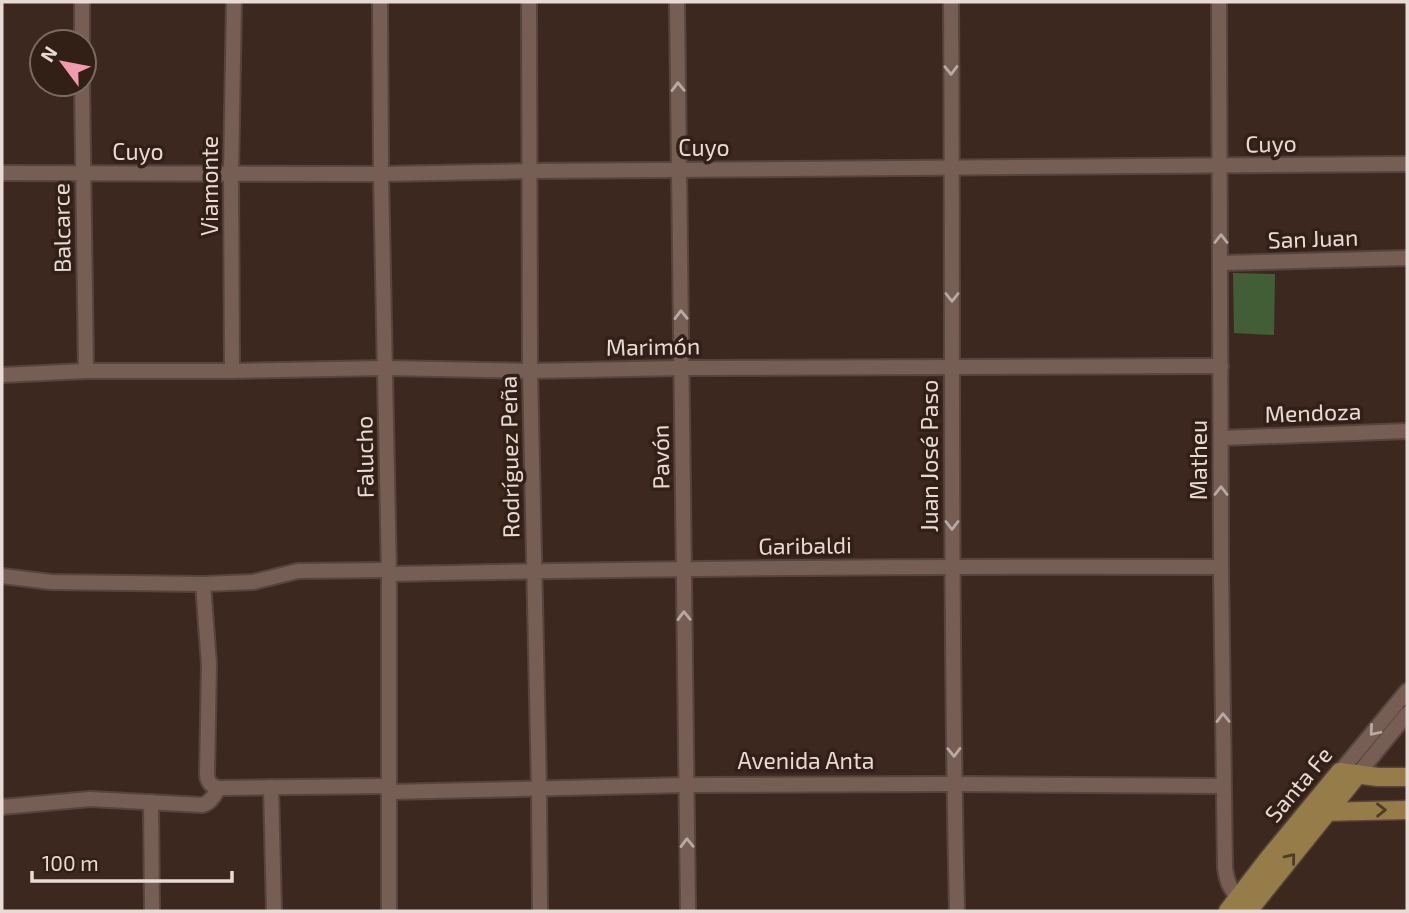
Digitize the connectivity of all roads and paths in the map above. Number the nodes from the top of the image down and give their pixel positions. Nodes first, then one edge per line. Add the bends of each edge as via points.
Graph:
1 (82, 2) edge
2 (234, 2) edge
3 (380, 2) edge
4 (529, 2) edge
5 (677, 2) edge
6 (951, 2) edge
7 (1219, 2) edge
8 (82, 28) edge
9 (82, 98) edge
10 (1407, 164) edge
11 (1221, 167) junction
12 (952, 168) junction
13 (679, 170) junction
14 (530, 171) junction
15 (2, 173) edge
16 (83, 174) junction
17 (231, 174) junction
18 (381, 174) junction
19 (1407, 258) edge
20 (1221, 263) junction
21 (1221, 366) junction
22 (385, 368) junction
23 (682, 368) junction
24 (952, 368) junction
25 (86, 371) junction
26 (232, 371) junction
27 (530, 371) junction
28 (2, 375) edge
29 (1407, 431) edge
30 (1221, 438) junction
31 (951, 566) junction
32 (1221, 567) junction
33 (684, 569) junction
34 (535, 571) junction
35 (388, 572) junction
36 (2, 576) edge
37 (203, 584) junction
38 (1407, 691) edge
39 (1407, 714) edge
40 (1349, 773) junction
41 (1407, 777) edge
42 (954, 784) junction
43 (687, 785) junction
44 (1224, 786) junction
45 (271, 787) junction
46 (219, 788) junction
47 (388, 789) junction
48 (539, 789) junction
49 (151, 802) junction
50 (2, 807) edge
51 (1407, 810) edge
52 (1328, 811) junction
53 (1306, 812) junction
54 (1242, 907) edge
55 (152, 911) edge
56 (274, 911) edge
57 (389, 911) edge
58 (540, 911) edge
59 (688, 911) edge
60 (957, 911) edge

1 - 8 street
2 - 17 street, Viamonte
3 - 18 street, Falucho
4 - 14 street, Rodríguez Peña
13 -> 5 street, Pavón
6 -> 12 street, Juan José Paso
7 - 11 street, Matheu
9 - 16 street, Balcarce
10 - 11 street, Cuyo
11 - 12 street, Cuyo
20 -> 11 street, Matheu
12 - 13 street, Cuyo
12 -> 24 street, Juan José Paso
13 - 14 street, Cuyo
23 -> 13 street, Pavón
14 - 18 street, Cuyo
14 - 27 street, Rodríguez Peña
15 - 16 street, Cuyo
16 - 17 street, Cuyo
16 - 25 street, Balcarce
17 - 18 street, Cuyo
17 - 26 street, Viamonte
18 - 22 street, Falucho
19 - 20 street, San Juan
20 - 21 street, Matheu
21 - 24 street, Marimón
21 - 30 street, Matheu
22 - 26 street, Marimón
22 - 27 street, Marimón
22 - 35 street, Falucho
23 - 24 street, Marimón
23 - 27 street, Marimón
23 - 33 street, Pavón
24 -> 31 street, Juan José Paso
25 - 26 street, Marimón
25 - 28 street, Marimón
27 - 34 street, Rodríguez Peña
29 - 30 street, Mendoza
32 -> 30 street, Matheu
31 - 32 street, Garibaldi
31 - 33 street, Garibaldi
31 -> 42 street, Juan José Paso
44 -> 32 street, Matheu
33 - 34 street, Garibaldi
43 -> 33 street, Pavón
34 - 35 street, Garibaldi
34 - 48 street, Rodríguez Peña
35 - 37 street, Garibaldi via 298,571 253,582
35 - 47 street, Falucho
36 - 37 street, Garibaldi via 51,582
37 - 46 street via 209,664 207,775 212,786
38 -> 40 street, Santa Fe
39 - 40 street, Santa Fe
40 - 41 main road
40 - 52 main road, Santa Fe
40 - 53 main road, Santa Fe
42 - 43 street, Avenida Anta
42 - 44 street, Avenida Anta
42 - 60 street, Juan José Paso
43 - 48 street, Avenida Anta
59 -> 43 street, Pavón
44 - 54 street, Matheu via 1227,882
45 - 46 street, Avenida Anta
45 - 47 street, Avenida Anta
45 - 56 street
46 - 49 street via 206,804
47 - 48 street, Avenida Anta
47 - 57 street, Falucho
48 - 58 street, Rodríguez Peña
49 - 50 street via 90,799
49 - 55 street
52 -> 51 main road
52 - 53 main road
54 -> 52 main road, Santa Fe
53 - 54 main road, Santa Fe

